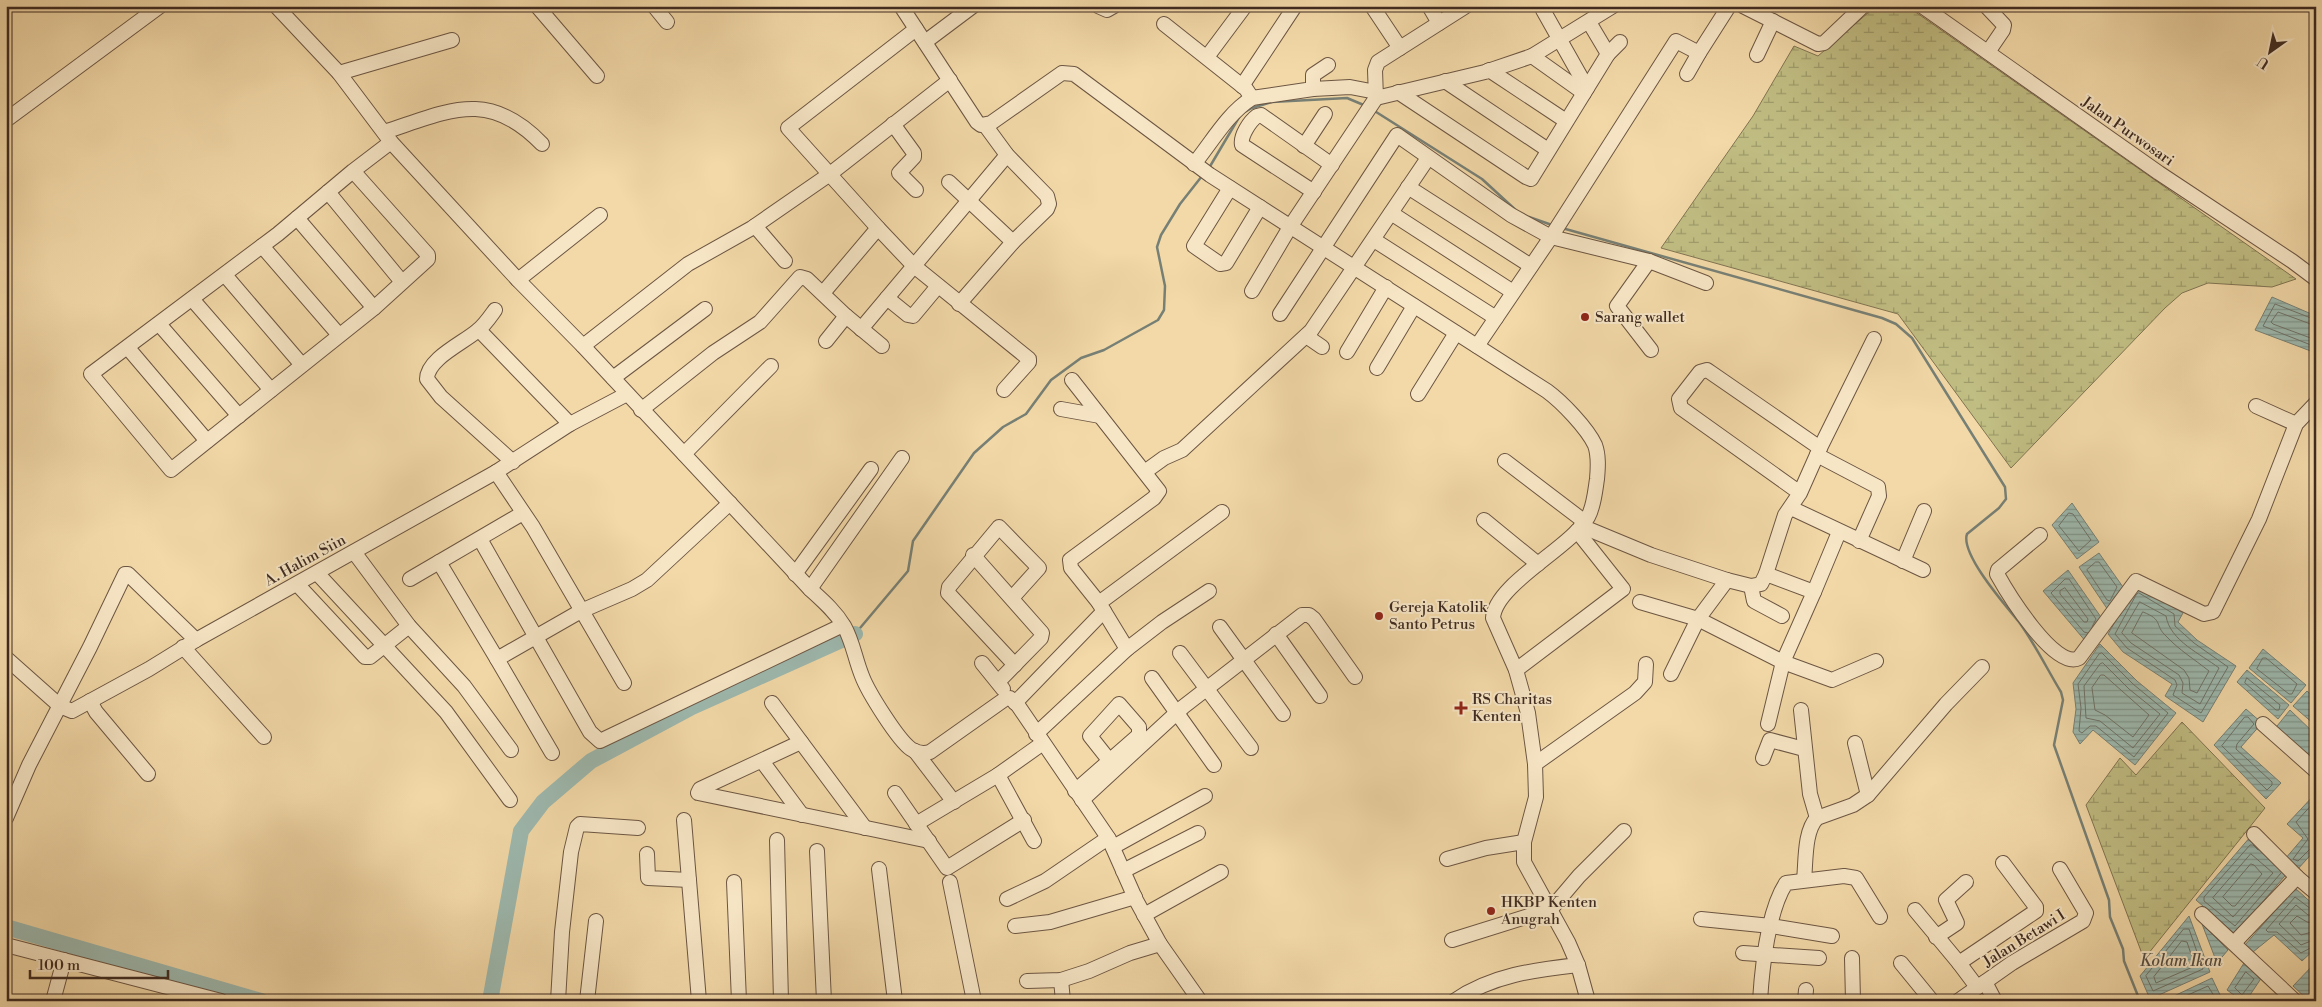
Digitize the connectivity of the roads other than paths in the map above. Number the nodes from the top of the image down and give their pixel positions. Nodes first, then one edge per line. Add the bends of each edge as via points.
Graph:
1 (160, 6) edge
2 (276, 6) edge
3 (537, 6) edge
4 (654, 6) edge
5 (901, 6) edge
6 (973, 6) edge
7 (1098, 6) edge
8 (1114, 6) edge
9 (1246, 6) edge
10 (1295, 6) edge
11 (1372, 6) edge
12 (1429, 6) edge
13 (1466, 6) edge
14 (1613, 6) edge
15 (1729, 6) edge
16 (1743, 6) edge
17 (1863, 6) edge
18 (1922, 6) edge
19 (1986, 6) edge
20 (1542, 10) edge
21 (1773, 21) junction
22 (667, 22) dead end
23 (1589, 22) junction
24 (1439, 23) junction
25 (1164, 24) dead end
26 (916, 29) junction
27 (452, 40) dead end
28 (1560, 40) junction
29 (925, 42) junction
30 (1620, 42) dead end
31 (1400, 48) junction
32 (1988, 52) junction
33 (1698, 53) junction
34 (1608, 54) junction
35 (1758, 55) dead end
36 (1532, 56) junction
37 (1207, 57) junction
38 (1328, 65) dead end
39 (1489, 70) junction
40 (339, 73) junction
41 (1687, 74) dead end
42 (597, 76) dead end
43 (950, 80) junction
44 (1445, 81) junction
45 (1242, 86) junction
46 (1313, 89) junction
47 (1585, 90) junction
48 (1398, 92) junction
49 (1375, 97) junction
50 (1251, 108) junction
51 (1325, 114) dead end
52 (6, 120) edge
53 (1566, 121) junction
54 (893, 124) junction
55 (985, 125) junction
56 (388, 137) junction
57 (542, 144) dead end
58 (1304, 146) junction
59 (1548, 150) junction
60 (1006, 155) junction
61 (1428, 158) junction
62 (1195, 165) junction
63 (1332, 165) junction
64 (352, 171) junction
65 (830, 174) junction
66 (948, 182) dead end
67 (1408, 186) junction
68 (1230, 188) junction
69 (916, 190) dead end
70 (328, 192) junction
71 (1314, 192) junction
72 (969, 200) junction
73 (1260, 207) junction
74 (1391, 213) junction
75 (600, 215) dead end
76 (297, 218) junction
77 (754, 226) junction
78 (1290, 227) junction
79 (878, 228) junction
80 (1552, 235) junction
81 (1374, 240) junction
82 (1013, 242) junction
83 (262, 246) junction
84 (1323, 247) junction
85 (785, 260) dead end
86 (1649, 261) junction
87 (914, 266) junction
88 (1531, 266) junction
89 (1354, 267) junction
90 (225, 274) junction
91 (2316, 279) edge
92 (518, 280) junction
93 (402, 282) junction
94 (1706, 283) dead end
95 (938, 286) junction
96 (1386, 288) junction
97 (1252, 291) dead end
98 (1514, 292) junction
99 (823, 293) junction
100 (887, 298) junction
101 (192, 299) junction
102 (959, 304) junction
103 (1414, 306) junction
104 (374, 308) junction
105 (705, 309) dead end
106 (495, 310) dead end
107 (1280, 314) dead end
108 (846, 316) junction
109 (1496, 318) junction
110 (159, 324) junction
111 (861, 329) junction
112 (479, 330) junction
113 (1456, 333) junction
114 (339, 336) junction
115 (1306, 336) junction
116 (1874, 339) dead end
117 (826, 341) dead end
118 (583, 346) junction
119 (882, 346) dead end
120 (1477, 346) junction
121 (1322, 347) dead end
122 (128, 348) junction
123 (1651, 350) dead end
124 (1347, 352) dead end
125 (302, 365) junction
126 (771, 366) dead end
127 (1377, 368) dead end
128 (613, 378) junction
129 (1072, 380) dead end
130 (270, 390) junction
131 (1004, 390) dead end
132 (627, 394) junction
133 (1418, 394) dead end
134 (2316, 403) edge
135 (2256, 406) dead end
136 (1061, 408) dead end
137 (641, 410) junction
138 (239, 416) junction
139 (1100, 416) junction
140 (570, 424) junction
141 (2296, 424) junction
142 (207, 441) junction
143 (1818, 452) junction
144 (684, 454) junction
145 (902, 458) dead end
146 (1505, 461) dead end
147 (513, 462) junction
148 (871, 469) dead end
149 (1146, 471) junction
150 (496, 472) junction
151 (1800, 493) junction
152 (730, 503) junction
153 (1791, 508) junction
154 (1924, 511) dead end
155 (1222, 512) dead end
156 (523, 513) junction
157 (1484, 520) dead end
158 (1581, 526) junction
159 (1838, 532) junction
160 (2040, 535) dead end
161 (480, 539) junction
162 (1858, 541) junction
163 (354, 552) junction
164 (974, 556) junction
165 (1903, 561) junction
166 (439, 562) junction
167 (1538, 564) junction
168 (1923, 570) dead end
169 (317, 573) junction
170 (795, 574) junction
171 (1766, 574) junction
172 (410, 579) dead end
173 (1727, 580) junction
174 (297, 584) junction
175 (1751, 586) junction
176 (810, 589) junction
177 (1209, 591) dead end
178 (1814, 592) junction
179 (1012, 598) junction
180 (1640, 602) dead end
181 (1101, 607) junction
182 (581, 611) junction
183 (1782, 616) dead end
184 (1698, 619) junction
185 (409, 626) junction
186 (844, 626) junction
187 (1220, 627) dead end
188 (1276, 634) junction
189 (536, 636) junction
190 (196, 640) junction
191 (385, 645) junction
192 (183, 648) junction
193 (1127, 649) junction
194 (1180, 653) dead end
195 (6, 658) edge
196 (497, 659) junction
197 (1244, 660) junction
198 (1876, 660) dead end
199 (1784, 662) junction
200 (982, 664) dead end
201 (1646, 664) dead end
202 (1015, 665) junction
203 (1982, 667) dead end
204 (1516, 670) junction
205 (1671, 674) dead end
206 (1355, 677) dead end
207 (1152, 678) dead end
208 (998, 682) junction
209 (624, 683) dead end
210 (1207, 688) junction
211 (1320, 696) dead end
212 (1012, 700) junction
213 (772, 703) dead end
214 (60, 706) junction
215 (93, 707) junction
216 (1801, 710) dead end
217 (1176, 714) junction
218 (1284, 714) dead end
219 (1768, 724) dead end
220 (2263, 724) dead end
221 (264, 737) dead end
222 (1040, 738) junction
223 (801, 742) junction
224 (1855, 743) dead end
225 (1252, 748) dead end
226 (1804, 749) junction
227 (511, 750) dead end
228 (915, 751) junction
229 (552, 753) dead end
230 (1763, 758) dead end
231 (1109, 760) dead end
232 (762, 761) junction
233 (1534, 764) junction
234 (1214, 765) dead end
235 (2316, 771) edge
236 (148, 774) dead end
237 (998, 775) junction
238 (895, 793) dead end
239 (1079, 795) junction
240 (1868, 795) junction
241 (1205, 796) dead end
242 (510, 800) dead end
243 (954, 802) junction
244 (802, 815) junction
245 (6, 818) edge
246 (1817, 818) junction
247 (684, 820) dead end
248 (1024, 820) junction
249 (916, 824) junction
250 (638, 828) dead end
251 (865, 828) junction
252 (1624, 831) dead end
253 (1198, 833) dead end
254 (2254, 834) dead end
255 (776, 840) dead end
256 (1034, 840) dead end
257 (929, 841) junction
258 (1110, 842) junction
259 (1524, 842) junction
260 (817, 851) dead end
261 (647, 854) dead end
262 (1447, 859) dead end
263 (2003, 863) dead end
264 (879, 869) dead end
265 (2060, 869) dead end
266 (1124, 871) junction
267 (1221, 872) dead end
268 (2297, 877) junction
269 (689, 880) junction
270 (1804, 880) junction
271 (734, 882) dead end
272 (950, 882) dead end
273 (1966, 882) dead end
274 (2316, 893) edge
275 (1134, 897) junction
276 (1007, 899) dead end
277 (1551, 909) junction
278 (1915, 910) dead end
279 (2202, 914) dead end
280 (1144, 915) junction
281 (1880, 917) dead end
282 (1701, 919) dead end
283 (596, 921) dead end
284 (1015, 926) dead end
285 (1771, 926) junction
286 (1832, 936) dead end
287 (1936, 937) junction
288 (1452, 940) dead end
289 (2234, 943) junction
290 (1160, 944) junction
291 (6, 945) edge
292 (1743, 953) dead end
293 (1764, 953) junction
294 (1819, 958) dead end
295 (1852, 958) dead end
296 (64, 960) junction
297 (1901, 963) dead end
298 (1959, 963) junction
299 (1578, 965) junction
300 (1061, 980) junction
301 (1027, 981) dead end
302 (1981, 985) junction
303 (54, 1001) edge
304 (221, 1001) edge
305 (558, 1001) edge
306 (587, 1001) edge
307 (699, 1001) edge
308 (739, 1001) edge
309 (781, 1001) edge
310 (824, 1001) edge
311 (895, 1001) edge
312 (974, 1001) edge
313 (1063, 1001) edge
314 (1200, 1001) edge
315 (1454, 1001) edge
316 (1588, 1001) edge
317 (1760, 1001) edge
318 (1853, 1001) edge
319 (1932, 1001) edge
320 (1958, 1001) edge
321 (1995, 1001) edge
322 (2295, 1001) edge

1 - 52 street
2 - 40 street
3 - 42 street
4 - 22 street
5 - 26 street
6 - 29 street
7 - 8 street via 1108,10
9 - 37 street
10 - 45 street
11 - 31 street
12 - 24 street
13 - 24 street
14 - 23 street
15 - 33 street
16 - 21 street
17 - 21 street via 1822,44
18 - 32 street, Jalan Purwosari
19 - 32 street via 2004,25
20 - 28 street
21 - 35 street
23 - 28 street
23 - 34 street
24 - 31 street
25 - 37 street
26 - 29 street
26 - 65 street via 789,126 789,130
27 - 40 street
28 - 36 street
28 - 47 street
29 - 43 street
30 - 34 street
31 - 49 street via 1378,62
32 - 91 street, Jalan Purwosari
33 - 41 street
33 - 80 street via 1676,41
34 - 47 street
36 - 39 street
36 - 47 street
37 - 45 street
38 - 46 street via 1313,75
39 - 44 street
39 - 53 street
40 - 56 street
43 - 54 street
43 - 55 street via 977,122
44 - 48 street
44 - 59 street
45 - 50 street
46 - 49 street via 1350,87
46 - 50 street
47 - 53 street
48 - 49 street
48 - 59 street via 1528,179
49 - 63 street
50 - 58 street
50 - 62 street via 1229,118
50 - 71 street via 1242,145
51 - 58 street
53 - 59 street
54 - 65 street
54 - 69 street via 914,153 899,172
55 - 60 street
55 - 62 street via 1062,73 1070,72
56 - 57 street via 450,111 480,108 513,120
56 - 64 street
56 - 92 street
58 - 63 street
60 - 72 street
60 - 82 street via 1050,201 1047,210
61 - 67 street
61 - 80 street via 1511,215
61 - 84 street via 1397,135
62 - 68 street
63 - 71 street
64 - 70 street
64 - 93 street via 428,255 428,260
65 - 77 street
65 - 79 street
66 - 72 street
67 - 74 street
67 - 88 street
68 - 73 street
68 - 73 street via 1195,247 1224,264
70 - 76 street
70 - 93 street
71 - 78 street
72 - 82 street
72 - 87 street
73 - 78 street
74 - 81 street
74 - 98 street
75 - 92 street
76 - 83 street
76 - 104 street
77 - 85 street
77 - 118 street via 688,264
78 - 84 street
78 - 97 street
79 - 87 street
79 - 99 street
80 - 86 street
80 - 88 street
81 - 89 street
81 - 109 street
82 - 102 street
83 - 90 street
83 - 114 street
84 - 89 street
84 - 107 street
86 - 94 street
86 - 123 street via 1617,306
87 - 95 street
87 - 100 street
88 - 98 street
89 - 96 street
89 - 115 street
90 - 101 street
90 - 125 street
92 - 118 street
93 - 104 street
95 - 100 street via 913,316
95 - 102 street
96 - 103 street
96 - 124 street
98 - 109 street
99 - 108 street
99 - 137 street via 807,279 800,278 760,322 713,353
100 - 111 street
101 - 110 street
101 - 130 street
102 - 131 street via 1029,358
103 - 113 street
103 - 127 street
104 - 114 street
105 - 128 street
106 - 112 street
108 - 111 street
108 - 117 street
109 - 120 street
110 - 122 street
110 - 138 street
111 - 119 street
112 - 140 street
112 - 147 street via 438,359 427,379 441,397
113 - 120 street
113 - 133 street
114 - 125 street
115 - 121 street
115 - 149 street via 1182,450
116 - 143 street
118 - 128 street
120 - 158 street via 1553,395 1591,439 1598,457 1597,478 1592,507
122 - 142 street
122 - 142 street via 91,374 171,470
125 - 130 street
126 - 144 street
128 - 132 street
129 - 139 street
130 - 138 street
132 - 137 street
132 - 140 street, A. Halim Siin
134 - 141 street
135 - 141 street
136 - 139 street
137 - 144 street
138 - 142 street
139 - 149 street
140 - 147 street, A. Halim Siin
141 - 160 street via 2259,519 2209,614 2136,581 2079,658 2068,660 2048,647 2007,593 1997,574
143 - 151 street
143 - 151 street via 1707,370 1700,372 1679,399 1681,408
143 - 162 street via 1878,487 1880,496
144 - 152 street
145 - 176 street
146 - 158 street
147 - 150 street, A. Halim Siin
148 - 170 street
149 - 181 street via 1158,489 1158,495 1070,560 1071,568
150 - 156 street
150 - 163 street, A. Halim Siin
151 - 153 street
152 - 170 street
152 - 182 street via 647,580
153 - 159 street
153 - 171 street via 1785,515
154 - 165 street
155 - 181 street
156 - 161 street
156 - 182 street
157 - 167 street
158 - 167 street
158 - 173 street via 1651,555
158 - 204 street via 1623,589
159 - 162 street
159 - 178 street
161 - 166 street
161 - 189 street
162 - 165 street
163 - 169 street, A. Halim Siin
163 - 185 street
164 - 179 street
164 - 179 street via 999,527 1030,557 1039,569
164 - 202 street via 949,587 948,593
165 - 168 street
166 - 172 street
166 - 196 street
167 - 204 street via 1498,603 1494,612 1493,618
169 - 174 street, A. Halim Siin
169 - 191 street
170 - 176 street
171 - 175 street via 1761,584
171 - 178 street
173 - 175 street
173 - 184 street
174 - 190 street, A. Halim Siin
174 - 191 street via 365,657 370,657
175 - 183 street via 1754,601
176 - 186 street
177 - 193 street
178 - 199 street
179 - 202 street via 1039,628 1042,636
180 - 184 street
181 - 193 street
181 - 212 street
182 - 189 street
182 - 209 street
184 - 199 street
184 - 205 street
185 - 191 street
185 - 227 street via 464,686
186 - 189 street via 600,741 590,732
186 - 228 street via 871,694
187 - 197 street
188 - 197 street
188 - 206 street via 1302,615 1309,615
188 - 211 street
189 - 196 street
190 - 192 street, A. Halim Siin
190 - 214 street via 125,574
191 - 242 street via 446,712
192 - 215 street, A. Halim Siin
192 - 221 street
193 - 222 street
194 - 210 street
195 - 214 street
196 - 229 street
197 - 210 street
197 - 218 street
198 - 199 street via 1832,680
199 - 219 street
200 - 208 street
201 - 233 street via 1645,682 1635,693
202 - 208 street
203 - 240 street
204 - 233 street via 1528,713
207 - 217 street
208 - 212 street
210 - 217 street
210 - 225 street
212 - 222 street
212 - 228 street via 988,710 932,751
213 - 223 street
214 - 215 street, A. Halim Siin via 72,711
214 - 245 street via 29,764
215 - 236 street
216 - 226 street
217 - 234 street
217 - 239 street
220 - 235 street
222 - 237 street
222 - 239 street
223 - 232 street
223 - 251 street
224 - 240 street
226 - 230 street via 1770,740
226 - 246 street
228 - 243 street
231 - 239 street
232 - 244 street
232 - 244 street via 698,793
233 - 259 street via 1535,804
237 - 243 street
237 - 248 street
238 - 249 street
239 - 258 street
240 - 246 street via 1853,805
241 - 258 street
243 - 249 street
244 - 251 street
246 - 270 street via 1811,827
247 - 269 street
248 - 256 street
248 - 257 street via 947,868
249 - 257 street
250 - 305 street via 580,824 576,829 562,932
251 - 257 street
252 - 277 street
253 - 266 street
254 - 268 street
255 - 309 street
258 - 266 street
258 - 276 street via 1045,881
259 - 262 street
259 - 277 street via 1524,862
260 - 310 street
261 - 269 street via 648,878
263 - 298 street via 2037,909
264 - 311 street
265 - 302 street, Jalan Betawi I via 2086,913 2085,917
266 - 275 street
267 - 280 street
268 - 274 street
268 - 289 street
269 - 307 street
270 - 281 street via 1856,878
270 - 285 street via 1786,883
271 - 308 street
272 - 312 street
273 - 287 street via 1946,900 1957,923
275 - 280 street
275 - 284 street via 1050,922
277 - 288 street
277 - 299 street
278 - 287 street
279 - 289 street
280 - 290 street
282 - 285 street
283 - 306 street
285 - 286 street
285 - 293 street
287 - 298 street
289 - 322 street
290 - 300 street
290 - 314 street
291 - 296 street
292 - 293 street
293 - 294 street
293 - 317 street
295 - 318 street
296 - 303 street
296 - 304 street
297 - 319 street
298 - 302 street
299 - 315 street via 1503,977
299 - 316 street
300 - 301 street
300 - 313 street
302 - 320 street, Jalan Betawi I
302 - 321 street

